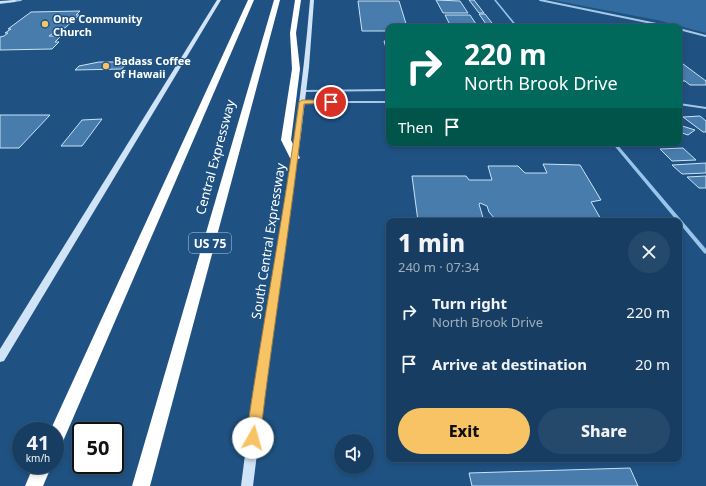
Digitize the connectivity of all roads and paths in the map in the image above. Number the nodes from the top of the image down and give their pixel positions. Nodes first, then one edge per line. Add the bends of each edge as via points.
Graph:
1 (21, 0) edge
2 (219, 0) edge
3 (251, 0) edge
4 (277, 0) edge
5 (298, 0) edge
6 (312, 0) edge
7 (540, 0) edge
8 (15, 1) edge
9 (0, 2) edge
10 (656, 24) edge
11 (682, 30) edge
12 (706, 36) edge
13 (386, 90) edge
14 (303, 91) junction
15 (302, 102) junction
16 (386, 102) edge
17 (682, 104) edge
18 (706, 108) edge
19 (295, 158) junction
20 (0, 358) edge
21 (63, 422) edge
22 (39, 474) edge
23 (34, 486) edge
24 (141, 486) edge
25 (247, 486) edge

1 - 8 street
2 - 20 main road
3 - 21 highway, Central Expressway
4 - 24 highway, Central Expressway / US 75
5 - 19 highway via 293,33 296,69 286,140
6 - 14 main road, South Central Expressway
7 - 10 street
8 - 9 main road
11 - 12 street
13 - 14 street
14 - 15 main road, South Central Expressway
15 - 16 street
15 - 19 main road, South Central Expressway
17 - 18 street
19 - 25 main road, South Central Expressway via 265,344
22 - 23 highway

